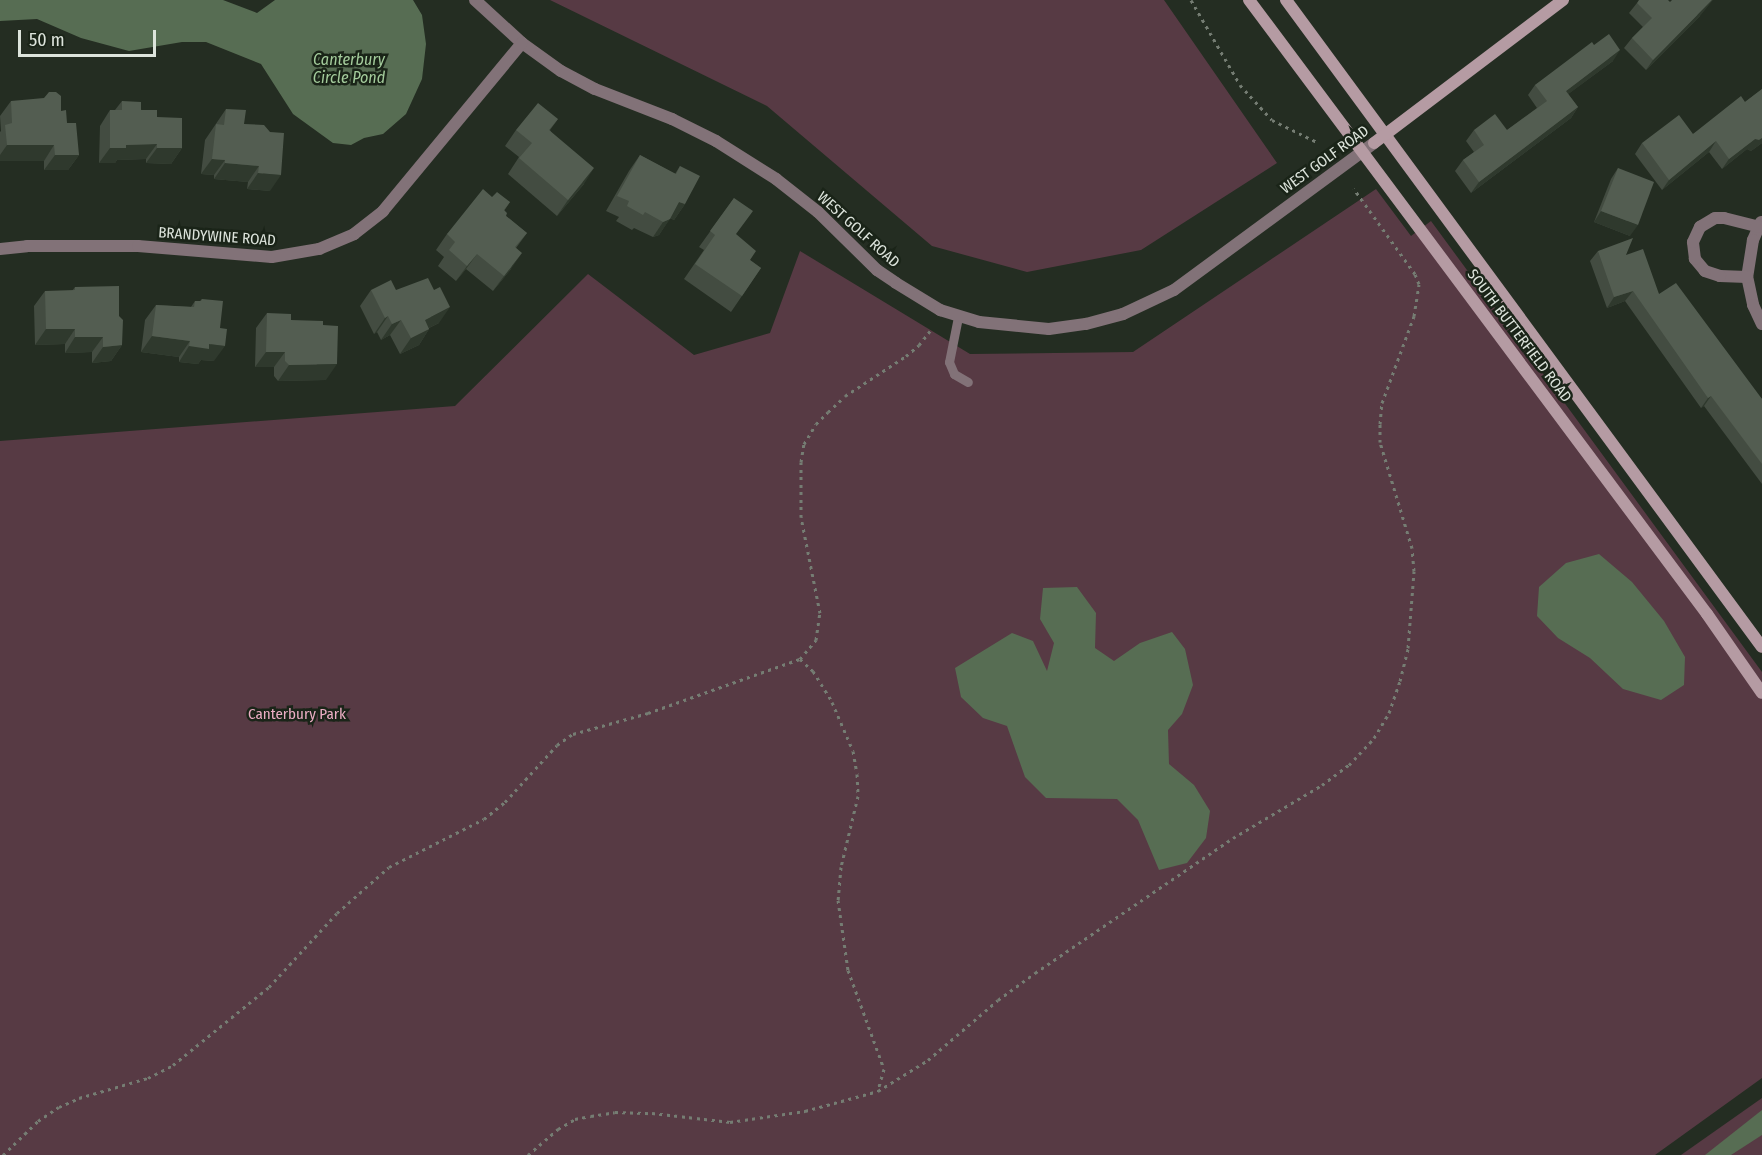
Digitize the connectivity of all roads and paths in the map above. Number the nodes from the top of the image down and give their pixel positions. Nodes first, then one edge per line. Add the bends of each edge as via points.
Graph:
1 (475, 0) edge
2 (1191, 0) edge
3 (1249, 0) edge
4 (1286, 0) edge
5 (1563, 0) edge
6 (522, 44) junction
7 (1385, 134) junction
8 (1319, 143) dead end
9 (1374, 143) joint
10 (1363, 151) junction
11 (1354, 189) dead end
12 (1761, 224) edge
13 (0, 249) edge
14 (1747, 278) junction
15 (958, 317) junction
16 (1762, 324) edge
17 (930, 331) dead end
18 (968, 382) dead end
19 (1762, 647) edge
20 (800, 659) junction
21 (1762, 693) edge
22 (878, 1091) junction
23 (3, 1155) edge
24 (528, 1155) edge

1 - 6 street, WEST GOLF ROAD
2 - 8 path via 1240,85 1272,120
3 - 10 main road, SOUTH BUTTERFIELD ROAD
4 - 7 main road, SOUTH BUTTERFIELD ROAD
5 - 7 main road, WEST GOLF ROAD
6 - 13 street, BRANDYWINE ROAD via 383,211 354,234 319,249 272,257 138,246
6 - 15 street, WEST GOLF ROAD via 596,89 716,141 776,179 818,212 877,270
7 - 9 main road, WEST GOLF ROAD
7 - 19 main road, SOUTH BUTTERFIELD ROAD
9 - 10 street, WEST GOLF ROAD
10 - 15 street, WEST GOLF ROAD via 1174,290 1123,314 1048,329
10 - 21 main road, SOUTH BUTTERFIELD ROAD
11 - 22 path via 1419,284 1414,316 1382,403 1380,424 1380,442 1412,548 1414,571 1408,648 1389,713 1374,738 1322,785 1209,853 1035,973 927,1060
12 - 14 street via 1753,240
12 - 14 street via 1715,218 1700,227 1693,242 1695,259 1705,271
14 - 16 street
15 - 18 lane via 949,362 954,374
17 - 20 path via 906,356 845,396 816,424 804,444 801,517 820,614 816,640
20 - 22 path via 813,671 832,702 853,751 858,774 858,796 841,867 838,900 848,970 884,1070
20 - 23 path via 669,706 573,734 556,745 505,802 484,819 389,867 337,914 269,987 173,1065 148,1078 59,1107 38,1121
22 - 24 path via 805,1112 730,1122 624,1112 591,1116 575,1119 558,1129

